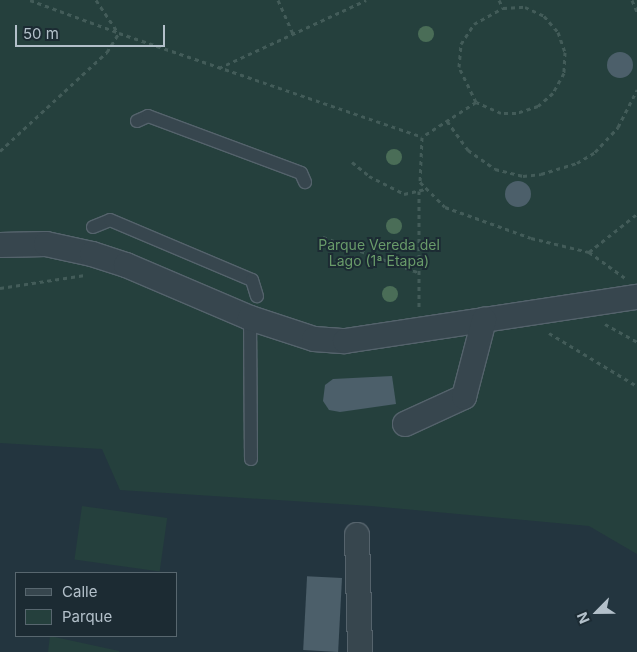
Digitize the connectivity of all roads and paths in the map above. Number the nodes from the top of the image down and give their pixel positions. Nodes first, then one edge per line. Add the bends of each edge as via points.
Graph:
1 (30, 0) edge
2 (96, 0) edge
3 (278, 0) edge
4 (366, 0) edge
5 (499, 0) edge
6 (632, 0) edge
7 (503, 8) junction
8 (637, 12) edge
9 (119, 33) junction
10 (293, 34) junction
11 (219, 68) junction
12 (637, 90) edge
13 (476, 102) junction
14 (447, 120) junction
15 (137, 121) dead end
16 (422, 137) junction
17 (0, 150) edge
18 (352, 162) dead end
19 (305, 182) dead end
20 (427, 189) junction
21 (419, 191) junction
22 (637, 214) edge
23 (93, 228) dead end
24 (323, 236) dead end
25 (0, 245) edge
26 (588, 252) junction
27 (420, 273) junction
28 (88, 275) dead end
29 (0, 288) edge
30 (636, 291) edge
31 (254, 307) junction
32 (420, 313) dead end
33 (484, 320) junction
34 (602, 322) dead end
35 (546, 331) dead end
36 (637, 342) edge
37 (637, 386) edge
38 (405, 424) dead end
39 (251, 459) dead end
40 (357, 535) dead end
41 (360, 652) edge

1 - 9 path
2 - 9 path
3 - 10 path
4 - 10 path
5 - 7 path
6 - 8 path
7 - 13 path via 474,24 461,44 459,67
7 - 13 path via 525,7 544,16 561,39 565,52 564,73 554,93 538,106 516,114 500,114
9 - 11 path
9 - 17 path via 108,52
10 - 11 path
11 - 16 path
12 - 14 path via 618,127 595,152 576,164 541,174 523,176 496,169 468,150
13 - 14 path
14 - 16 path
15 - 19 lane via 148,116 301,173
16 - 20 path via 420,182
18 - 21 path via 404,194
20 - 21 path
20 - 26 path via 445,207 531,238
21 - 27 path
22 - 26 path
23 - 31 lane via 110,220 252,280
24 - 27 path
25 - 31 street via 46,244 92,254
26 - 30 path
27 - 32 path
28 - 29 path
30 - 33 street
31 - 33 street via 314,340 344,341
31 - 39 lane
33 - 38 street via 464,397
34 - 36 path
35 - 37 path
40 - 41 street

